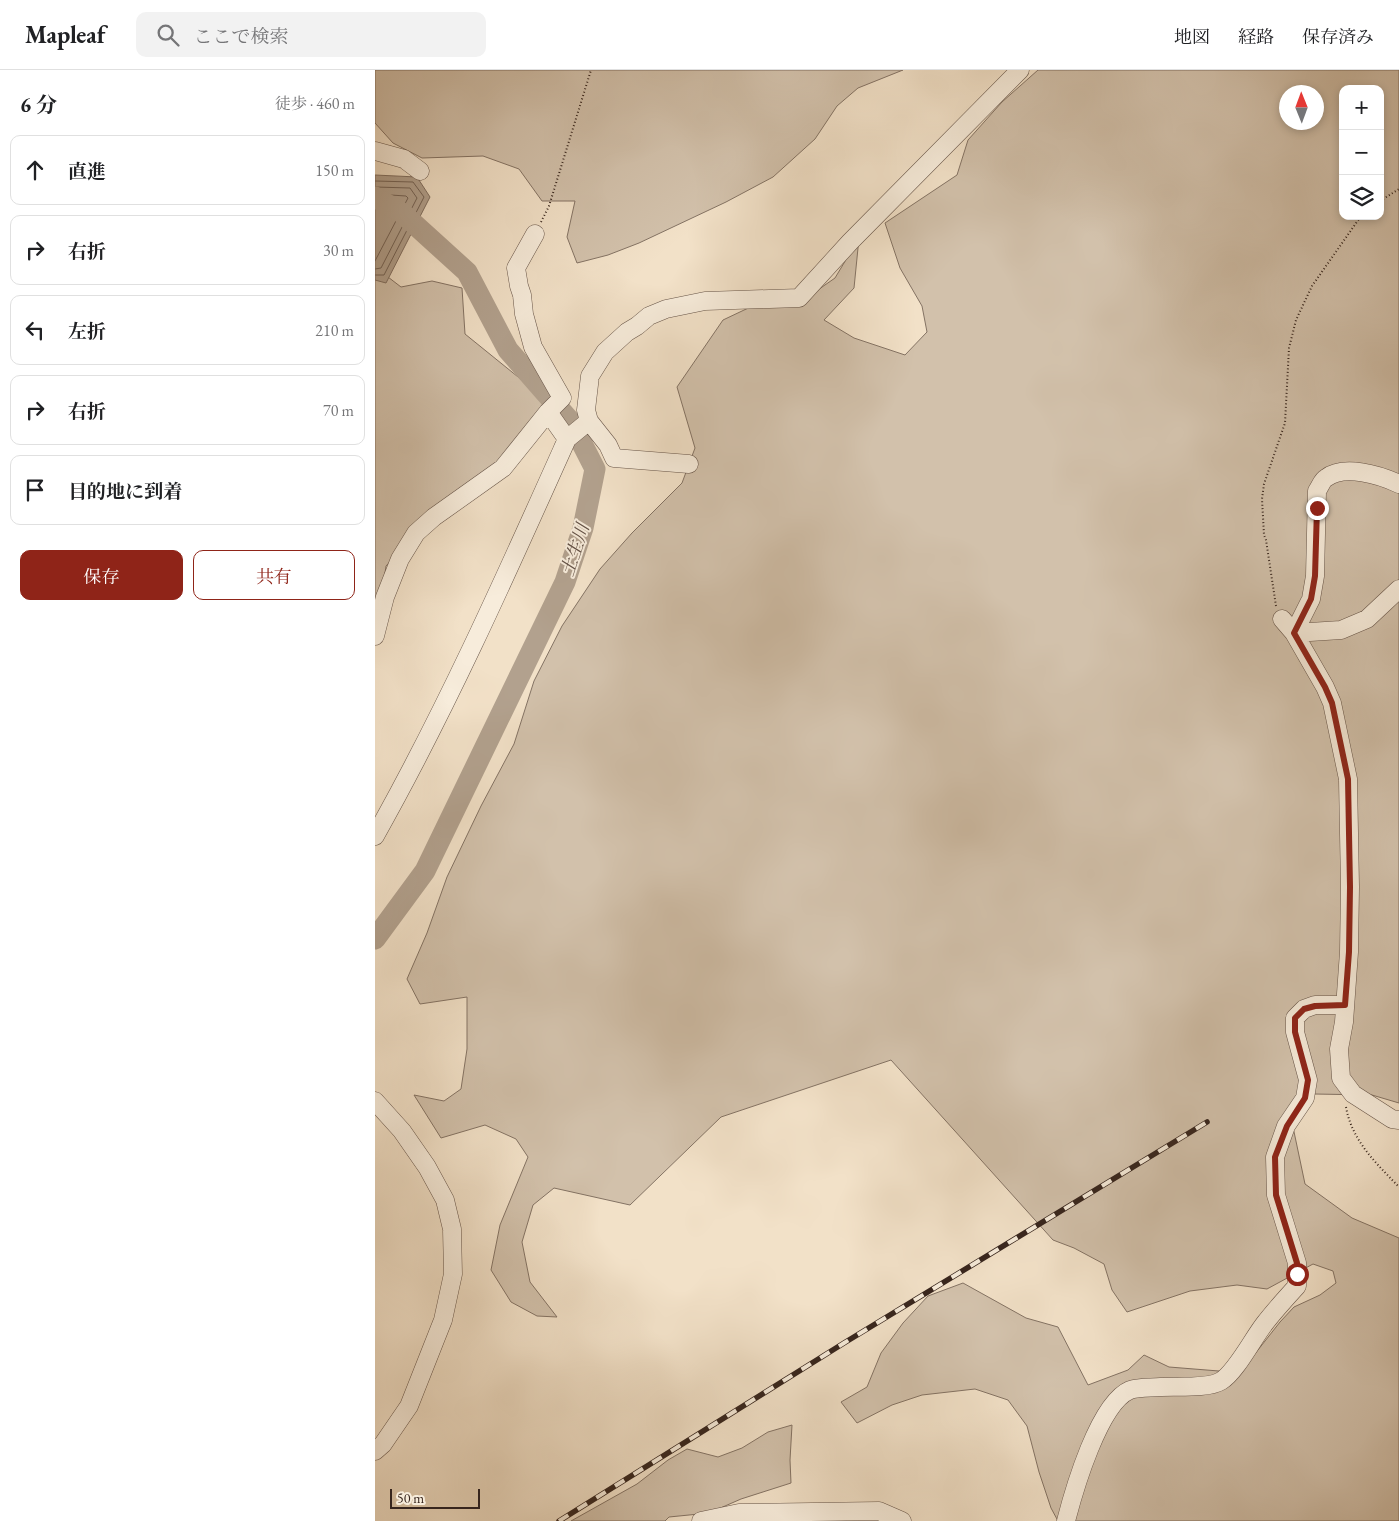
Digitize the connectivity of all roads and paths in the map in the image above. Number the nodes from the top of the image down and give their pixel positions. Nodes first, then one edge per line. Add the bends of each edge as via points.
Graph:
1 (591, 70) edge
2 (1020, 70) edge
3 (375, 151) edge
4 (420, 171) dead end
5 (1399, 189) edge
6 (1384, 198) edge
7 (1358, 220) edge
8 (535, 234) joint
9 (548, 412) junction
10 (589, 421) junction
11 (569, 437) junction
12 (689, 464) dead end
13 (1399, 484) edge
14 (1399, 589) edge
15 (1282, 619) joint
16 (1294, 633) junction
17 (375, 636) edge
18 (375, 836) edge
19 (1345, 1005) junction
20 (375, 1101) edge
21 (1346, 1103) dead end
22 (1399, 1120) edge
23 (1399, 1187) edge
24 (375, 1451) edge
25 (701, 1521) edge
26 (902, 1521) edge
27 (1066, 1521) edge

1 - 8 path via 549,206
2 - 10 street via 799,298 705,301 666,309 649,316 627,332 605,352 590,376 586,410
3 - 4 street via 404,159
5 - 6 path
7 - 15 path via 1313,286 1296,320 1289,348 1285,423 1262,499 1275,603
8 - 9 street via 516,268 523,314 533,347 562,398
9 - 11 street
9 - 17 street via 503,468 416,533 400,559 388,589
10 - 11 street
10 - 12 street via 614,458
11 - 18 street via 409,776
13 - 16 street via 1363,472 1335,473 1324,478 1317,491 1315,576 1311,599
14 - 16 street via 1367,619 1358,623 1341,630
15 - 16 street
16 - 19 street via 1332,703 1348,779 1350,887
19 - 22 street via 1339,1049 1341,1078 1353,1094 1392,1119
19 - 27 street via 1315,1006 1304,1009 1295,1018 1295,1032 1308,1080 1305,1098 1287,1126 1275,1157 1276,1195 1297,1263 1297,1286 1221,1381 1209,1385 1135,1389 1113,1405 1100,1423
20 - 24 street via 407,1138 445,1200 452,1229 453,1274 443,1320 409,1406
21 - 23 path via 1349,1120 1367,1154
25 - 26 street via 739,1513 879,1511

